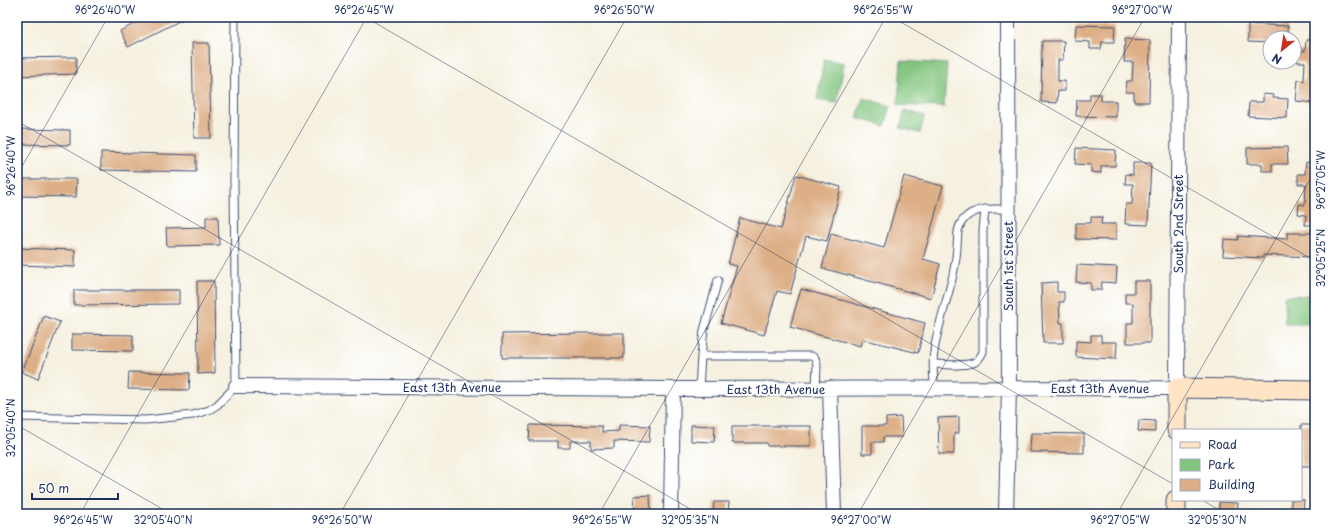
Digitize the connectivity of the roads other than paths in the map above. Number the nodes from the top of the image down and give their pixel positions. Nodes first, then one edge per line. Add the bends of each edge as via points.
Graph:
1 (234, 17) edge
2 (1008, 17) edge
3 (1178, 17) edge
4 (985, 209) junction
5 (1008, 209) junction
6 (718, 280) dead end
7 (701, 356) junction
8 (933, 364) junction
9 (236, 386) junction
10 (830, 388) junction
11 (934, 388) junction
12 (1009, 388) junction
13 (1177, 388) junction
14 (673, 389) junction
15 (699, 389) junction
16 (816, 389) junction
17 (1315, 390) edge
18 (17, 417) edge
19 (1177, 429) edge
20 (1176, 501) edge
21 (671, 514) edge
22 (834, 514) edge
23 (1006, 514) edge
24 (1176, 514) edge

1 - 9 lane
2 - 5 street, South 1st Street
3 - 13 street, South 2nd Street
4 - 5 lane
4 - 8 lane via 969,215 959,226 953,270
4 - 8 lane via 982,231 983,352 979,359 968,364
5 - 12 street, South 1st Street
6 - 7 lane via 704,330
7 - 15 lane
7 - 16 lane via 811,356 817,364
8 - 11 lane
9 - 14 street, East 13th Avenue
9 - 18 lane via 218,405 193,415 146,420
10 - 11 street, East 13th Avenue
10 - 16 street, East 13th Avenue
10 - 22 street
11 - 12 street, East 13th Avenue
12 - 13 street, East 13th Avenue
12 - 23 street, South 1st Street
13 - 17 street, East 13th Avenue
13 - 19 street, South 2nd Street
14 - 15 street, East 13th Avenue
14 - 21 street
15 - 16 street, East 13th Avenue
20 - 24 street

